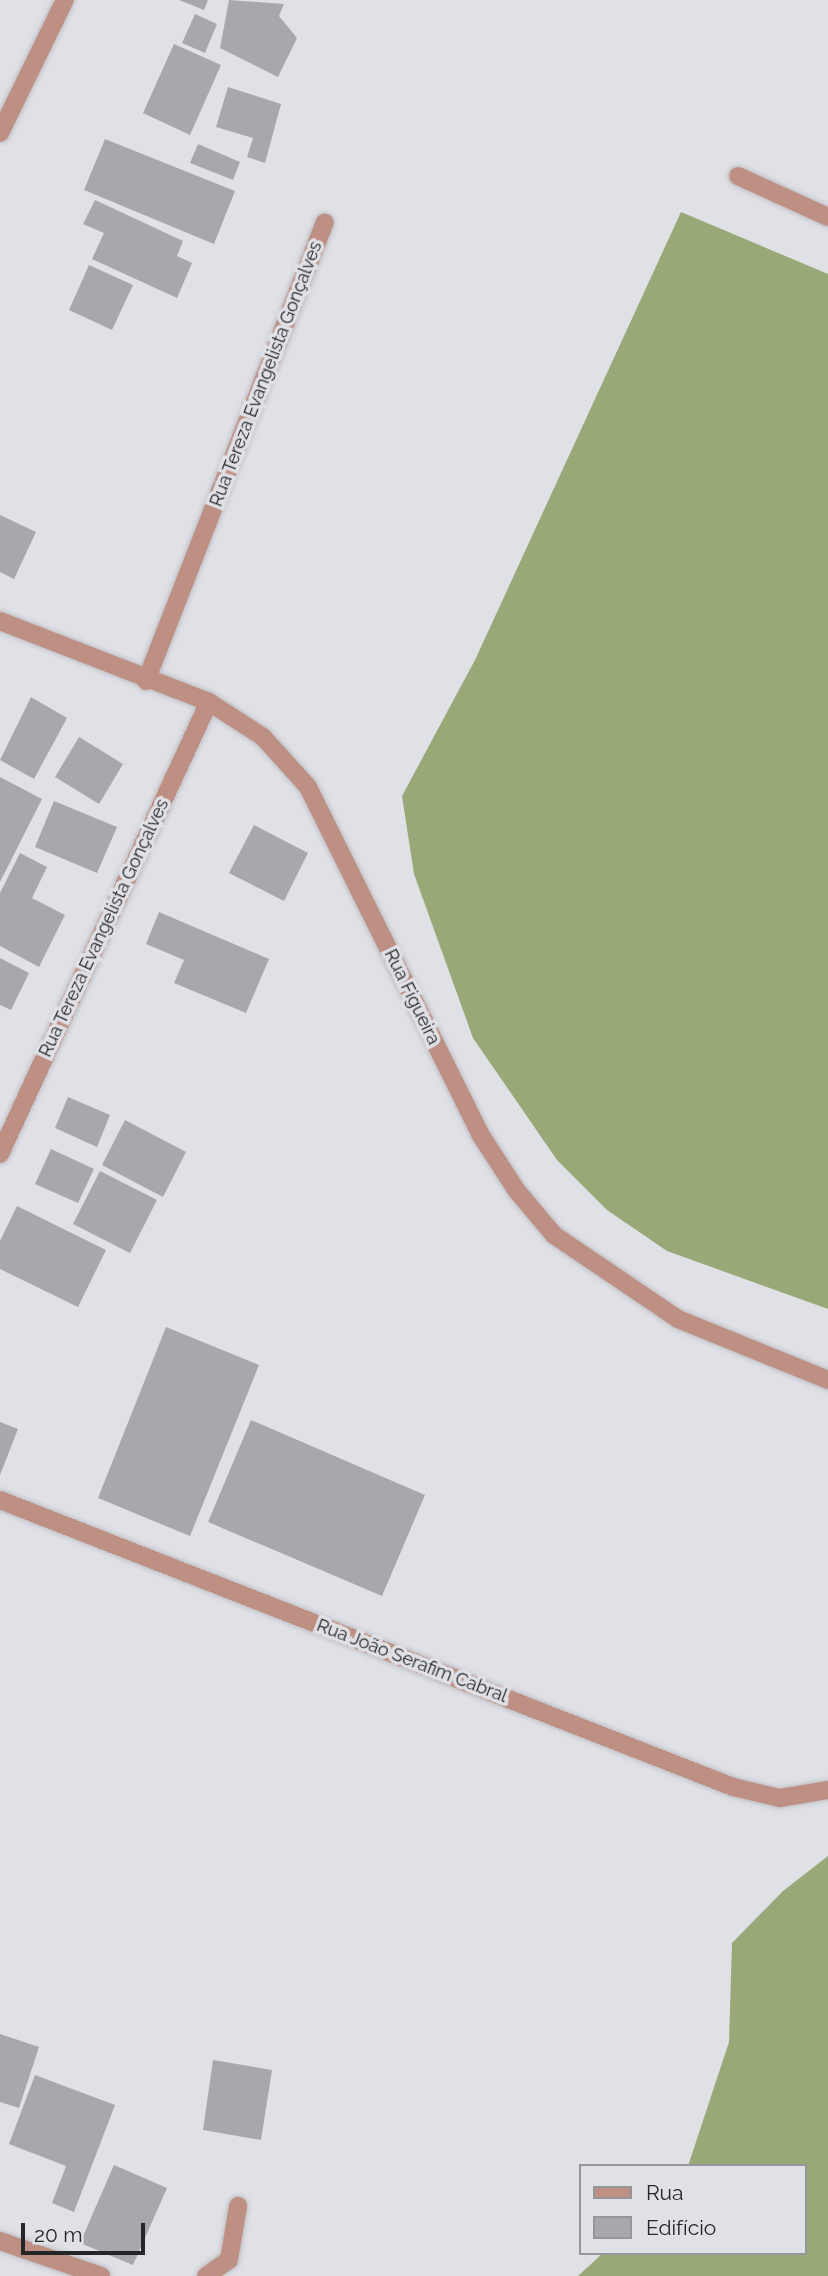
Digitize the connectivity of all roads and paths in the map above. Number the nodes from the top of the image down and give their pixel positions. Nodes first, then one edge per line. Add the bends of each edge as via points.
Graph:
1 (65, 0) edge
2 (0, 133) edge
3 (738, 176) dead end
4 (828, 217) edge
5 (325, 223) dead end
6 (0, 621) edge
7 (146, 681) junction
8 (209, 702) junction
9 (0, 1154) edge
10 (828, 1380) edge
11 (0, 1500) edge
12 (828, 1790) edge
13 (238, 2206) dead end
14 (0, 2242) edge
15 (101, 2276) edge
16 (206, 2276) edge

1 - 2 street
3 - 4 street
5 - 7 street, Rua Tereza Evangelista Gonçalves
6 - 7 street, Rua Figueira
7 - 8 street, Rua Figueira
8 - 9 street, Rua Tereza Evangelista Gonçalves
8 - 10 street, Rua Figueira via 263,737 308,787 480,1134 517,1191 554,1235 678,1319
11 - 12 street, Rua João Serafim Cabral via 733,1787 780,1798
13 - 16 street via 229,2260
14 - 15 street

